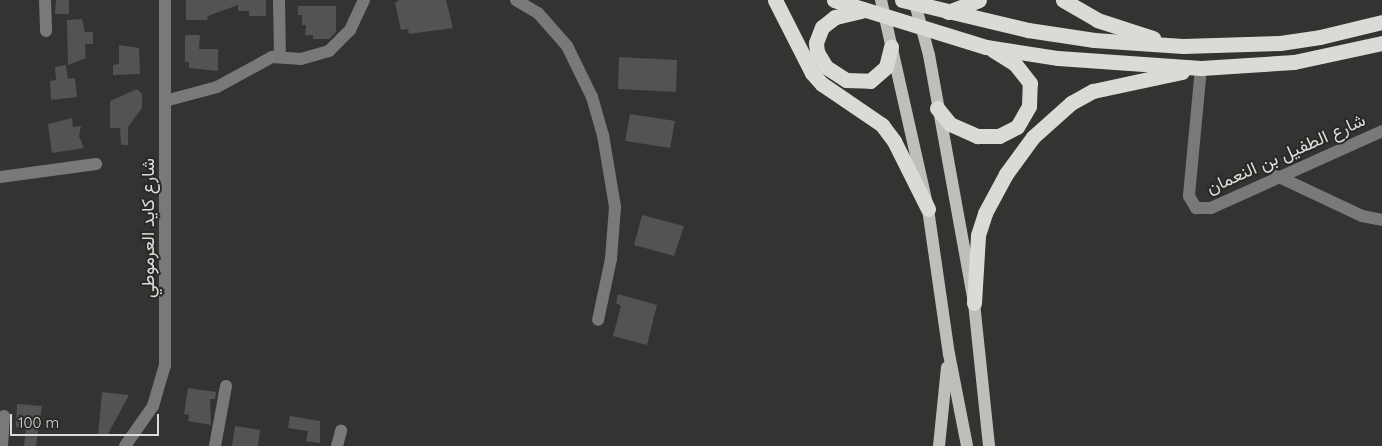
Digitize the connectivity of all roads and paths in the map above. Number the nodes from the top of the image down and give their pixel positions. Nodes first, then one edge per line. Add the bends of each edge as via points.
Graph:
1 (45, 0) edge
2 (165, 0) edge
3 (279, 0) edge
4 (364, 0) edge
5 (516, 0) edge
6 (775, 0) edge
7 (834, 0) edge
8 (881, 0) edge
9 (902, 0) edge
10 (914, 0) edge
11 (979, 0) edge
12 (1064, 0) edge
13 (940, 11) junction
14 (865, 12) junction
15 (1382, 22) edge
16 (46, 31) dead end
17 (1382, 44) edge
18 (1183, 46) junction
19 (892, 47) junction
20 (986, 47) junction
21 (280, 56) junction
22 (1201, 68) junction
23 (165, 101) junction
24 (937, 108) junction
25 (1382, 131) edge
26 (96, 164) dead end
27 (1277, 176) junction
28 (0, 177) edge
29 (928, 208) junction
30 (1382, 220) edge
31 (974, 303) junction
32 (598, 320) dead end
33 (949, 354) junction
34 (226, 386) dead end
35 (4, 416) dead end
36 (341, 431) dead end
37 (2, 446) edge
38 (125, 446) edge
39 (215, 446) edge
40 (337, 446) edge
41 (939, 446) edge
42 (967, 446) edge
43 (989, 446) edge

1 - 16 street
2 - 23 street, شارع كايد العرموطي
3 - 21 street
4 - 21 street via 350,30 329,51 301,59
5 - 32 street via 538,12 567,46 592,97 604,135 616,207 611,259
6 - 29 highway via 812,74 882,125 894,141
7 - 14 highway
8 - 19 main road
9 - 13 highway
10 - 24 main road via 929,55
11 - 13 highway
12 - 18 highway via 1097,20
13 - 18 highway via 1068,37
14 - 19 highway via 835,17 822,27 816,43 817,52 826,67 846,80 870,80 886,67
14 - 20 highway
15 - 18 highway via 1320,38 1280,43
17 - 22 highway via 1294,62
19 - 29 main road
20 - 22 highway via 1058,58
20 - 24 highway via 1015,64 1030,83 1030,106 1017,127 999,136 977,136 950,124
21 - 23 street via 217,87
22 - 27 street, شارع الطفيل بن النعمان via 1189,196 1196,208 1211,208
22 - 31 highway via 1093,91 1052,118 1014,162 985,213 978,235
23 - 38 street, شارع كايد العرموطي via 165,365 153,406
24 - 31 main road
25 - 27 street, شارع الطفيل بن النعمان
26 - 28 street
27 - 30 street via 1362,216
29 - 33 main road
31 - 43 main road
33 - 41 main road
33 - 42 main road
34 - 39 street
35 - 37 street
36 - 40 street

